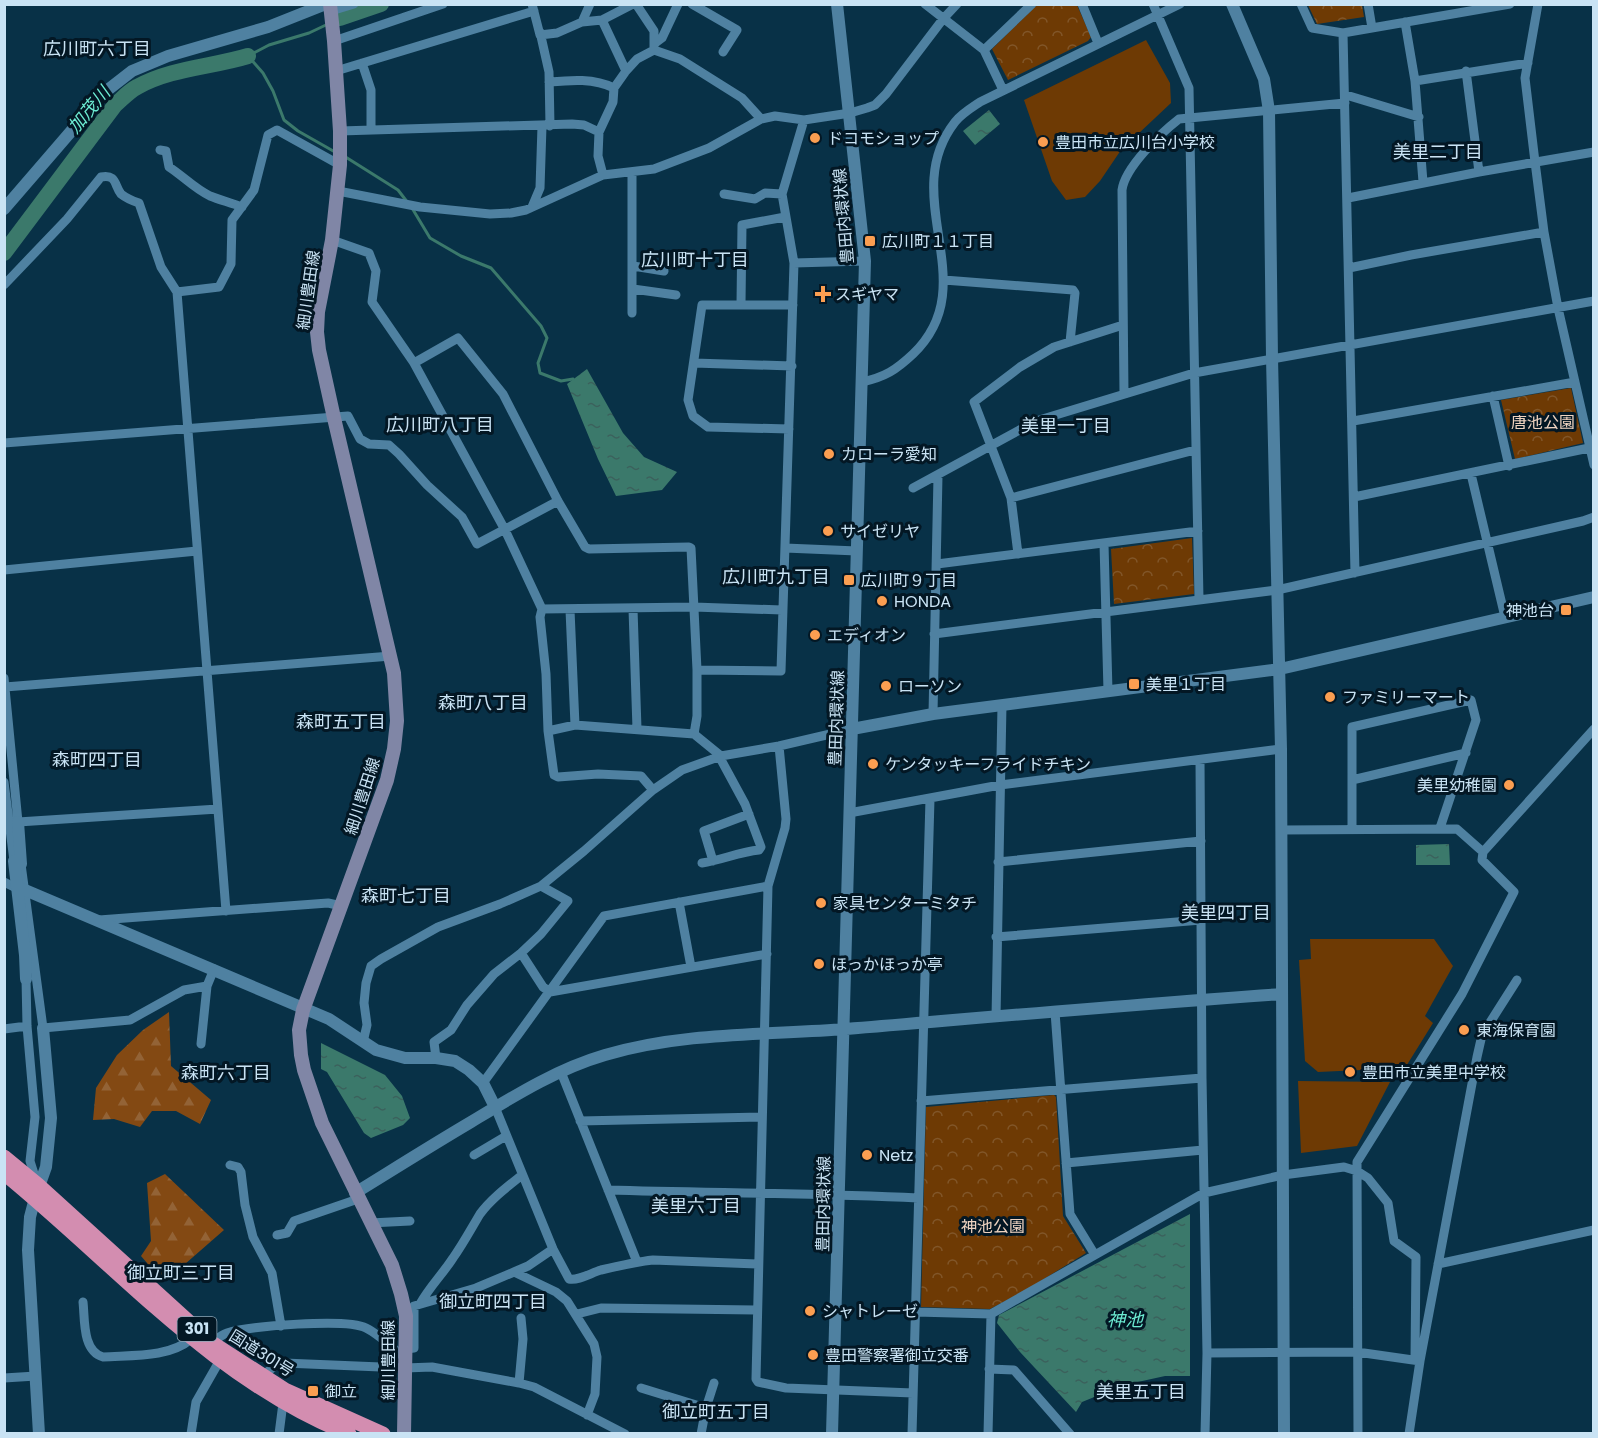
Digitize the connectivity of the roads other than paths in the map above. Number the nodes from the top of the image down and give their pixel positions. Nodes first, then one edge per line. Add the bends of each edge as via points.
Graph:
1 (354, 4) edge
2 (443, 4) edge
3 (590, 4) edge
4 (634, 4) edge
5 (678, 4) edge
6 (692, 4) edge
7 (837, 4) edge
8 (925, 4) edge
9 (957, 4) edge
10 (1032, 4) edge
11 (1082, 4) edge
12 (1153, 4) edge
13 (1180, 4) edge
14 (1232, 4) edge
15 (1301, 4) edge
16 (1368, 4) edge
17 (1510, 4) edge
18 (1538, 4) edge
19 (329, 8) edge
20 (533, 8) edge
21 (704, 8) edge
22 (1466, 8) edge
23 (1158, 16) junction
24 (943, 19) junction
25 (602, 20) junction
26 (582, 22) junction
27 (1405, 22) junction
28 (1372, 28) junction
29 (540, 32) junction
30 (1343, 33) junction
31 (334, 41) junction
32 (1098, 43) junction
33 (654, 47) junction
34 (984, 50) junction
35 (723, 52) dead end
36 (362, 63) junction
37 (1528, 63) junction
38 (336, 71) junction
39 (626, 71) junction
40 (1466, 71) junction
41 (1415, 81) junction
42 (549, 82) junction
43 (614, 88) junction
44 (1003, 90) junction
45 (1346, 99) junction
46 (1269, 111) junction
47 (850, 113) junction
48 (1419, 117) junction
49 (1190, 118) junction
50 (761, 119) junction
51 (804, 120) junction
52 (546, 126) junction
53 (371, 130) junction
54 (340, 131) junction
55 (599, 132) junction
56 (160, 150) dead end
57 (1593, 152) edge
58 (1535, 162) junction
59 (340, 165) junction
60 (1479, 172) junction
61 (632, 173) junction
62 (603, 176) junction
63 (1423, 182) junction
64 (338, 191) junction
65 (724, 194) dead end
66 (782, 194) junction
67 (1348, 198) junction
68 (242, 207) junction
69 (532, 207) junction
70 (4, 209) edge
71 (785, 217) junction
72 (1544, 232) junction
73 (332, 240) junction
74 (865, 261) junction
75 (794, 263) junction
76 (633, 266) junction
77 (1349, 268) junction
78 (664, 271) dead end
79 (944, 280) junction
80 (4, 285) edge
81 (633, 290) junction
82 (177, 292) junction
83 (676, 295) dead end
84 (1593, 301) edge
85 (741, 304) junction
86 (793, 305) junction
87 (1558, 308) junction
88 (632, 313) dead end
89 (1123, 325) junction
90 (1070, 342) junction
91 (1350, 344) junction
92 (1272, 358) junction
93 (414, 363) junction
94 (693, 363) junction
95 (792, 366) junction
96 (1194, 373) junction
97 (862, 381) junction
98 (1575, 382) junction
99 (1124, 393) junction
100 (1493, 396) junction
101 (334, 418) junction
102 (1353, 421) junction
103 (187, 429) junction
104 (789, 429) junction
105 (4, 443) edge
106 (990, 447) junction
107 (1589, 448) junction
108 (1195, 450) junction
109 (1593, 465) edge
110 (1509, 466) junction
111 (1472, 474) junction
112 (938, 476) junction
113 (913, 488) dead end
114 (1354, 497) junction
115 (1011, 498) junction
116 (558, 501) junction
117 (1593, 517) edge
118 (505, 530) junction
119 (1198, 531) junction
120 (1487, 543) junction
121 (1104, 544) junction
122 (786, 548) junction
123 (197, 551) junction
124 (858, 551) junction
125 (1018, 554) junction
126 (937, 564) junction
127 (4, 570) edge
128 (1355, 573) junction
129 (1277, 590) junction
130 (1593, 597) edge
131 (1199, 599) junction
132 (694, 607) junction
133 (542, 609) junction
134 (633, 609) junction
135 (570, 610) junction
136 (782, 610) junction
137 (1105, 613) junction
138 (1505, 617) junction
139 (934, 634) junction
140 (391, 656) junction
141 (1280, 669) junction
142 (697, 670) junction
143 (208, 672) junction
144 (4, 678) edge
145 (5, 687) edge
146 (1108, 691) junction
147 (1002, 705) junction
148 (933, 714) junction
149 (575, 725) junction
150 (636, 729) junction
151 (852, 729) junction
152 (1593, 729) edge
153 (548, 731) junction
154 (694, 734) junction
155 (779, 746) junction
156 (1281, 749) junction
157 (1466, 753) junction
158 (720, 756) junction
159 (1200, 760) junction
160 (1352, 780) junction
161 (4, 782) edge
162 (1000, 785) junction
163 (653, 790) junction
164 (930, 799) junction
165 (218, 809) junction
166 (849, 813) junction
167 (749, 814) junction
168 (18, 822) junction
169 (1440, 828) junction
170 (1352, 829) junction
171 (1281, 830) junction
172 (1201, 841) junction
173 (1483, 852) junction
174 (713, 861) junction
175 (702, 862) dead end
176 (998, 862) junction
177 (18, 863) junction
178 (4, 882) edge
179 (541, 886) junction
180 (768, 886) junction
181 (22, 889) junction
182 (678, 902) junction
183 (342, 906) junction
184 (226, 911) junction
185 (1201, 920) junction
186 (93, 921) junction
187 (996, 937) junction
188 (521, 953) junction
189 (767, 954) junction
190 (691, 967) junction
191 (214, 969) junction
192 (26, 979) joint
193 (1517, 980) dead end
194 (207, 986) junction
195 (550, 992) junction
196 (1282, 994) junction
197 (1203, 999) junction
198 (303, 1010) junction
199 (1054, 1012) junction
200 (996, 1017) junction
201 (923, 1022) junction
202 (27, 1026) junction
203 (43, 1028) junction
204 (4, 1029) edge
205 (843, 1029) junction
206 (765, 1033) junction
207 (363, 1042) junction
208 (201, 1044) dead end
209 (436, 1058) junction
210 (561, 1072) junction
211 (1202, 1078) junction
212 (483, 1083) junction
213 (1060, 1091) junction
214 (921, 1101) junction
215 (495, 1107) junction
216 (761, 1117) junction
217 (580, 1121) junction
218 (506, 1136) junction
219 (1203, 1150) junction
220 (474, 1155) dead end
221 (4, 1157) edge
222 (1066, 1163) junction
223 (230, 1165) dead end
224 (1357, 1172) junction
225 (4, 1173) edge
226 (1283, 1174) junction
227 (522, 1175) junction
228 (608, 1190) junction
229 (36, 1191) junction
230 (1204, 1193) junction
231 (759, 1194) junction
232 (840, 1194) junction
233 (356, 1196) junction
234 (918, 1198) junction
235 (410, 1221) dead end
236 (370, 1223) junction
237 (1593, 1230) edge
238 (277, 1235) dead end
239 (553, 1249) junction
240 (1095, 1255) junction
241 (637, 1262) junction
242 (758, 1264) junction
243 (1438, 1264) junction
244 (514, 1272) junction
245 (83, 1302) dead end
246 (420, 1304) junction
247 (756, 1310) junction
248 (915, 1312) junction
249 (577, 1314) junction
250 (991, 1314) junction
251 (521, 1318) dead end
252 (281, 1326) junction
253 (191, 1339) junction
254 (212, 1343) junction
255 (1284, 1352) junction
256 (1357, 1352) junction
257 (1207, 1353) junction
258 (406, 1359) junction
259 (220, 1360) junction
260 (1417, 1360) junction
261 (989, 1369) junction
262 (262, 1376) junction
263 (36, 1377) junction
264 (4, 1378) edge
265 (519, 1383) junction
266 (714, 1383) dead end
267 (641, 1389) dead end
268 (834, 1389) junction
269 (913, 1394) junction
270 (283, 1403) junction
271 (706, 1408) junction
272 (587, 1415) junction
273 (39, 1434) edge
274 (191, 1434) edge
275 (279, 1434) edge
276 (349, 1434) edge
277 (383, 1434) edge
278 (404, 1434) edge
279 (625, 1434) edge
280 (700, 1434) edge
281 (832, 1434) edge
282 (912, 1434) edge
283 (988, 1434) edge
284 (1070, 1434) edge
285 (1205, 1434) edge
286 (1284, 1434) edge
287 (1358, 1434) edge
288 (1409, 1434) edge

1 - 19 street
2 - 31 street
3 - 26 street
4 - 25 street
4 - 33 street via 654,31
5 - 33 street
6 - 21 street
7 - 47 street, 豊田内環状線
8 - 24 street
9 - 24 street
10 - 34 street
11 - 32 street
12 - 23 street
13 - 23 street
14 - 46 street via 1264,79
15 - 30 street via 1312,28
16 - 28 street
17 - 22 street
18 - 37 street
19 - 31 main road, 細川豊田線
19 - 70 street via 168,56 132,71 105,92
20 - 29 street
20 - 36 street
21 - 35 street via 737,30
22 - 27 street
23 - 32 street
23 - 49 street via 1189,88
24 - 34 street
24 - 47 street via 882,99
25 - 26 street
25 - 39 street
26 - 29 street via 557,33
27 - 28 street
27 - 41 street
28 - 30 street
29 - 42 street
30 - 45 street
31 - 38 main road, 細川豊田線
32 - 44 street
33 - 39 street
33 - 50 street via 742,98
34 - 44 street
36 - 38 street
36 - 53 street via 371,90
37 - 40 street
37 - 58 street via 1526,78
38 - 54 main road, 細川豊田線
39 - 43 street
40 - 41 street
40 - 60 street
41 - 48 street
42 - 43 street via 571,80
42 - 52 street
43 - 55 street via 613,102
44 - 79 street via 956,120 937,156 932,183
45 - 46 street
45 - 48 street
45 - 67 street
46 - 49 street
46 - 92 street
47 - 51 street
47 - 74 street, 豊田内環状線
48 - 63 street
49 - 89 street via 1179,119 1169,127 1123,182
49 - 96 street
50 - 51 street via 775,116
50 - 61 street via 709,148
51 - 66 street
52 - 53 street
52 - 55 street via 584,125
52 - 69 street via 540,188
53 - 54 street
54 - 59 main road, 細川豊田線
55 - 62 street via 598,156
56 - 68 street via 166,151 170,167 193,186
57 - 58 street
58 - 60 street
58 - 72 street
59 - 64 main road, 細川豊田線
59 - 68 street via 277,130 268,135 258,180
60 - 63 street
61 - 62 street
61 - 76 street
62 - 69 street
63 - 67 street
64 - 69 street via 402,204 490,214
64 - 73 main road, 細川豊田線
65 - 66 street via 755,199 765,193
66 - 71 street
67 - 77 street
68 - 82 street via 232,220 231,264 219,287
71 - 75 street
71 - 85 street via 742,225
72 - 77 street
72 - 87 street
73 - 93 street via 369,253 375,271 372,302
73 - 101 main road, 細川豊田線 via 317,332
74 - 75 street
74 - 97 street, 豊田内環状線
75 - 86 street
76 - 78 street
76 - 81 street
77 - 91 street
79 - 90 street via 1073,290
79 - 97 street via 942,305 923,343 882,378
80 - 82 street via 101,177 107,176 112,177 124,196 139,203 161,267
81 - 83 street
81 - 88 street
82 - 103 street
84 - 87 street
85 - 86 street
85 - 94 street via 702,305
86 - 95 street
87 - 91 street
87 - 98 street
89 - 90 street
89 - 99 street
90 - 106 street via 1020,367 975,399 974,406
91 - 92 street
91 - 102 street
92 - 96 street
92 - 129 street
93 - 116 street via 458,338 502,394
93 - 118 street
94 - 95 street
94 - 104 street via 687,400 693,416 708,428
95 - 104 street
96 - 99 street
96 - 108 street
97 - 124 street, 豊田内環状線
98 - 100 street
98 - 107 street
99 - 106 street via 1036,421
100 - 102 street
100 - 110 street
101 - 103 street
101 - 118 street via 348,416 360,439 369,444 389,445 462,517 477,544
101 - 140 main road, 細川豊田線
102 - 114 street
103 - 105 street
103 - 123 street
104 - 122 street
106 - 112 street
106 - 115 street
107 - 109 street
107 - 110 street
108 - 115 street
108 - 119 street
110 - 111 street
111 - 114 street
111 - 120 street
112 - 113 street
112 - 126 street
114 - 128 street
115 - 125 street
116 - 118 street
116 - 132 street via 589,549 689,546 693,551
117 - 120 street
118 - 133 street
119 - 121 street
119 - 131 street
120 - 128 street
120 - 138 street
121 - 125 street
121 - 137 street
122 - 124 street
122 - 136 street
123 - 127 street
123 - 143 street
124 - 151 street, 豊田内環状線
125 - 126 street
126 - 139 street
128 - 129 street
129 - 131 street
129 - 141 street
130 - 138 street
131 - 137 street
132 - 134 street
132 - 136 street
132 - 142 street
133 - 135 street
133 - 153 street
134 - 135 street
134 - 150 street
135 - 149 street
136 - 142 street via 781,671
137 - 139 street
137 - 146 street
138 - 141 street
139 - 148 street
140 - 143 street
140 - 183 main road, 細川豊田線 via 397,721 392,762
141 - 146 street
141 - 156 street
142 - 154 street
143 - 145 street
143 - 165 street
144 - 145 street
145 - 168 street
146 - 147 street
147 - 148 street
147 - 162 street
148 - 151 street
149 - 150 street
149 - 153 street
150 - 154 street
151 - 155 street
151 - 166 street, 豊田内環状線
152 - 173 street
153 - 163 street via 554,775 641,776
154 - 158 street
155 - 158 street
155 - 180 street via 785,828
156 - 159 street
156 - 171 street
157 - 160 street
157 - 160 street via 1476,720 1471,700 1352,727
157 - 169 street
158 - 163 street via 682,770
158 - 167 street
159 - 162 street
159 - 172 street
160 - 170 street
161 - 177 street
162 - 164 street
162 - 176 street
163 - 179 street
164 - 166 street
164 - 201 street
165 - 168 street
165 - 184 street
166 - 205 street, 豊田内環状線
167 - 174 street via 704,831
167 - 174 street via 759,850
168 - 177 street
169 - 170 street
169 - 173 street via 1457,829
170 - 171 street
171 - 196 street
172 - 176 street
172 - 185 street
173 - 224 street via 1482,860 1514,892 1462,994 1357,1162
174 - 175 street
176 - 187 street
177 - 181 street
178 - 181 street
179 - 188 street via 568,901
179 - 207 street via 438,927 371,966 366,983 367,1025
180 - 182 street
180 - 189 street
181 - 186 street
181 - 192 street
181 - 203 street
182 - 190 street
182 - 195 street via 604,916
183 - 184 street via 328,903
183 - 198 main road, 細川豊田線
184 - 186 street
185 - 187 street
185 - 197 street
186 - 191 street
187 - 200 street
188 - 195 street
188 - 209 street via 494,974 451,1030 434,1042
189 - 190 street
189 - 206 street
190 - 195 street
191 - 194 street
191 - 198 street
192 - 202 street
193 - 243 street via 1482,1035
194 - 203 street via 184,990 130,1020
194 - 208 street
195 - 212 street
196 - 197 street
196 - 226 street
197 - 199 street
197 - 211 street
198 - 207 street via 329,1019
198 - 233 main road, 細川豊田線 via 299,1042 304,1070 327,1137
199 - 200 street
199 - 213 street
200 - 201 street
201 - 205 street
201 - 214 street
202 - 204 street
202 - 229 street via 35,1117 30,1161
203 - 229 street via 51,1118 46,1167
205 - 206 street
205 - 232 street, 豊田内環状線
206 - 210 street via 633,1048
206 - 216 street
207 - 209 street via 390,1055
209 - 212 street via 455,1061
210 - 215 street
210 - 217 street
211 - 213 street
211 - 219 street
212 - 215 street
213 - 214 street
213 - 222 street
214 - 234 street
215 - 218 street
215 - 233 street
216 - 217 street
216 - 231 street
217 - 228 street
218 - 220 street
218 - 227 street
219 - 222 street
219 - 230 street
221 - 229 highway, 国道301号 / 301
222 - 240 street via 1070,1214
223 - 252 street via 241,1172 254,1237 272,1273
224 - 226 street via 1344,1167
224 - 256 street
224 - 260 street via 1388,1203 1394,1241 1416,1257
225 - 229 highway, 国道301号 / 301
226 - 230 street
226 - 255 street
227 - 239 street
227 - 246 street via 481,1214
228 - 231 street
228 - 241 street
229 - 253 highway, 国道301号 / 301
229 - 254 highway, 国道301号 / 301
229 - 263 street via 28,1250
230 - 240 street
230 - 257 street
231 - 232 street
231 - 242 street
232 - 234 street
232 - 268 street, 豊田内環状線
233 - 236 main road, 細川豊田線
233 - 238 street via 294,1221 287,1233
234 - 248 street
235 - 236 street
236 - 258 main road, 細川豊田線 via 392,1265 401,1294 406,1316
237 - 243 street
239 - 241 street via 571,1280
239 - 244 street
240 - 250 street
241 - 242 street
242 - 247 street
243 - 260 street
244 - 246 street
244 - 249 street via 556,1292
245 - 253 street via 88,1344 97,1355 150,1354 182,1347
246 - 258 street via 414,1306 414,1348
247 - 249 street via 596,1308
247 - 268 street via 756,1380 786,1388
248 - 250 street
248 - 269 street
249 - 272 street via 597,1357 595,1394
250 - 261 street
251 - 265 street
252 - 254 street via 226,1333
252 - 258 street via 357,1325
253 - 259 highway, 国道301号 / 301
254 - 262 highway, 国道301号 / 301
255 - 256 street
255 - 257 street
255 - 286 street
256 - 260 street
256 - 287 street
257 - 285 street
258 - 262 street via 284,1363
258 - 265 street
258 - 278 main road, 細川豊田線
259 - 270 highway, 国道301号 / 301
259 - 274 street via 196,1402
260 - 288 street
261 - 283 street
261 - 284 street via 1014,1370
262 - 277 highway, 国道301号 / 301
263 - 264 street
263 - 273 street
265 - 272 street
266 - 271 street
267 - 271 street
268 - 269 street
268 - 281 street, 豊田内環状線
269 - 282 street
270 - 275 street
270 - 276 highway, 国道301号 / 301
271 - 280 street
272 - 279 street

